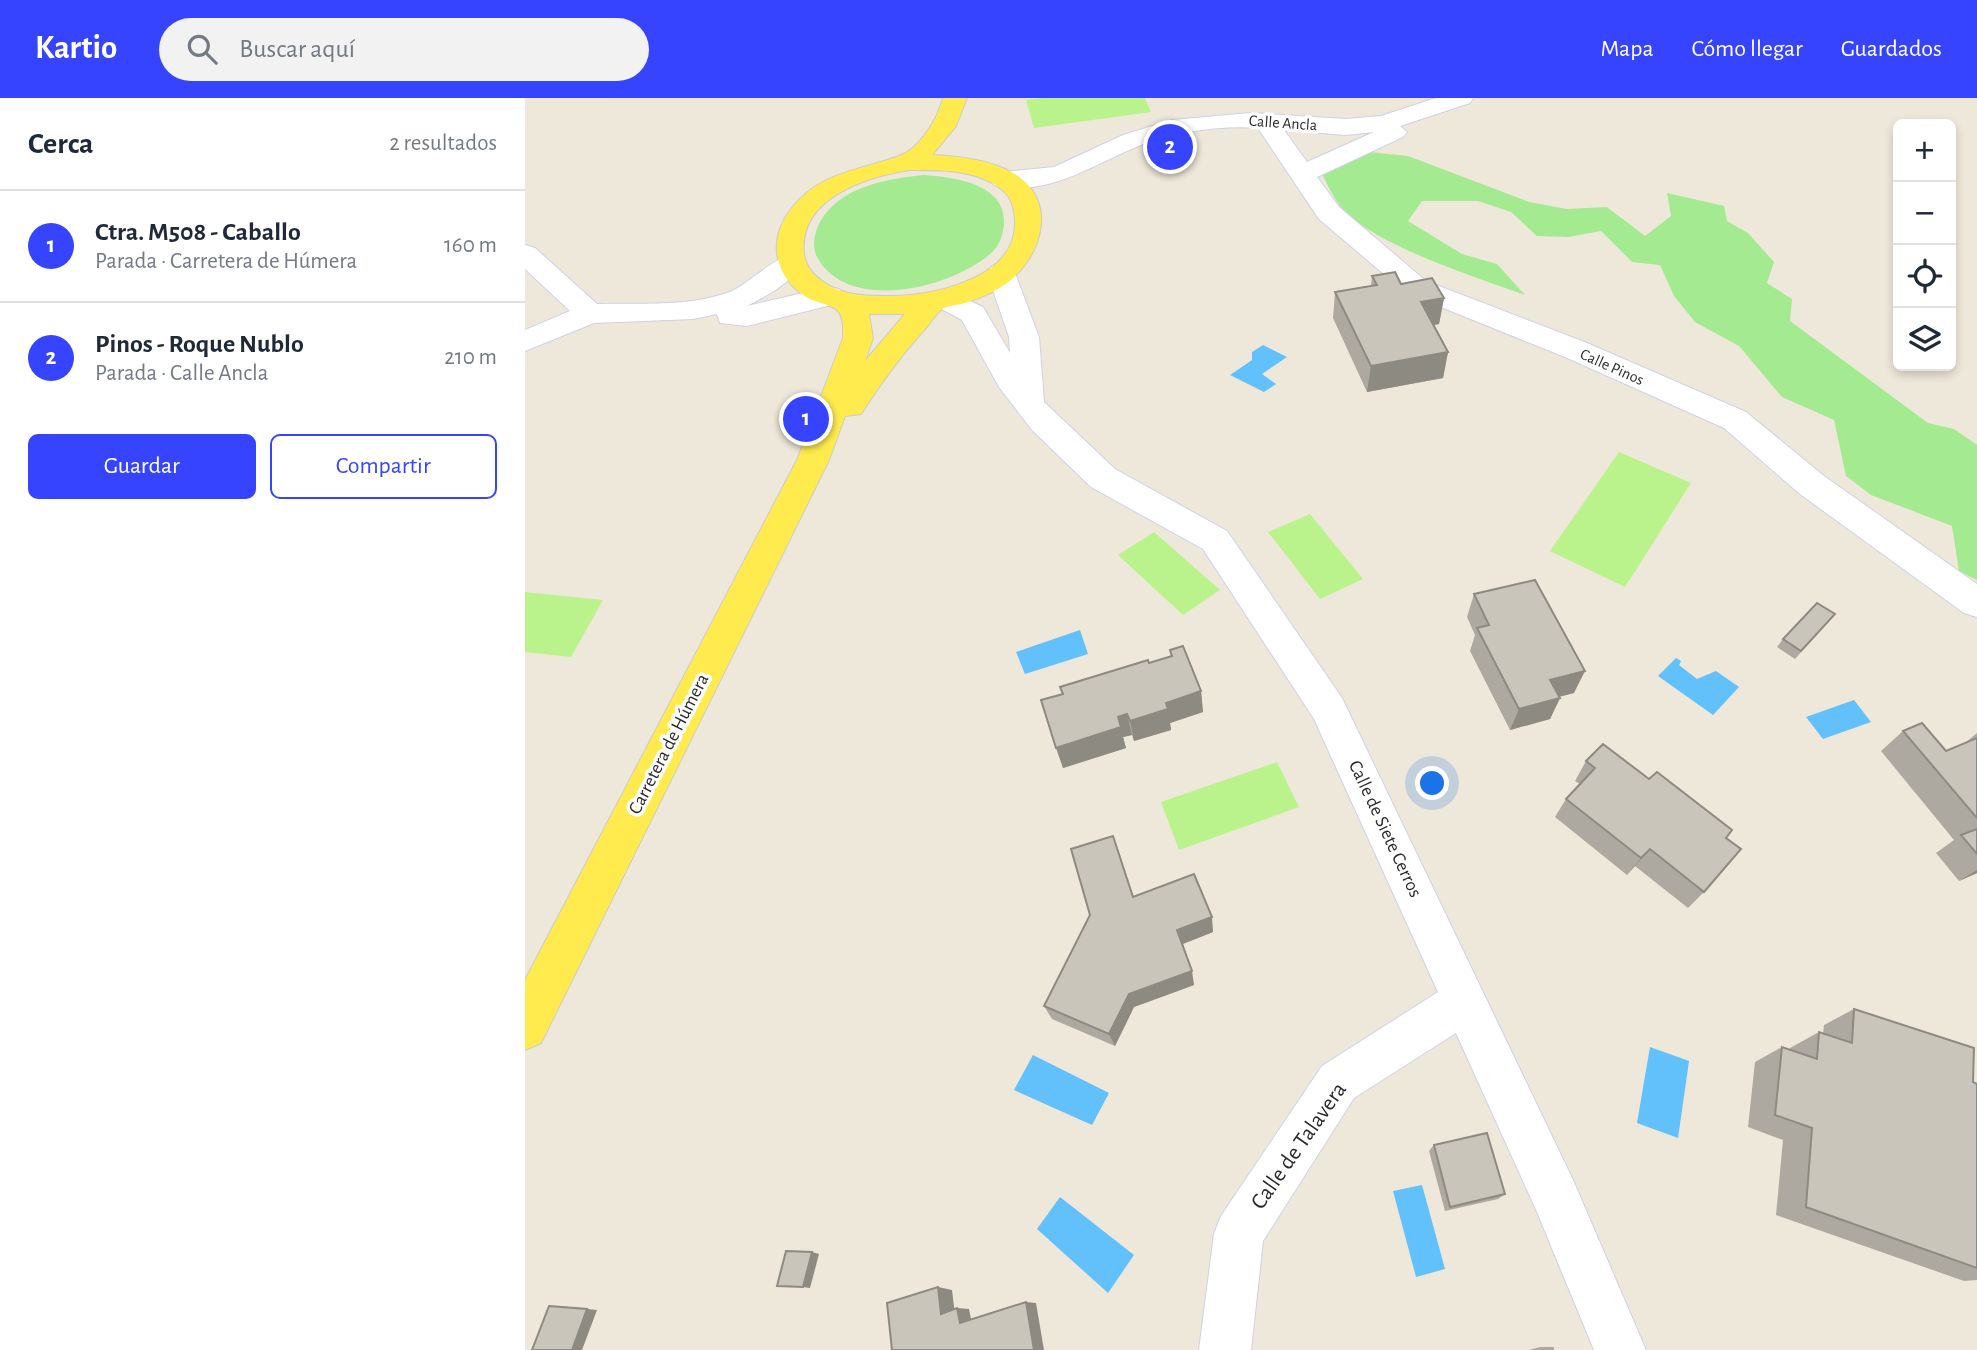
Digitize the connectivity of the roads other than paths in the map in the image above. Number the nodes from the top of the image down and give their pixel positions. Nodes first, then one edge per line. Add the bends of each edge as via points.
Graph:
1 (955, 98) edge
2 (967, 98) edge
3 (1461, 98) edge
4 (1254, 113) edge
5 (1414, 115) junction
6 (1106, 152) junction
7 (909, 162) junction
8 (1301, 174) junction
9 (996, 175) junction
10 (1029, 216) junction
11 (525, 254) edge
12 (791, 262) junction
13 (1001, 273) junction
14 (839, 299) junction
15 (940, 300) junction
16 (661, 312) junction
17 (590, 314) junction
18 (525, 341) edge
19 (1029, 401) junction
20 (813, 460) junction
21 (1977, 603) edge
22 (1465, 1001) junction
23 (525, 1027) edge
24 (1225, 1350) edge
25 (1620, 1350) edge

1 - 7 main road via 953,113 943,128
2 - 9 main road via 977,158
3 - 5 street, Calle Ancla
4 - 5 street, Calle Ancla via 1346,127
4 - 6 street, Calle Ancla via 1173,128
4 - 8 street, Calle Pinos
5 - 8 street via 1396,131
6 - 9 street, Calle Ancla via 1062,173 1037,178
6 - 10 street, Calle Ancla
7 - 9 main road via 949,162
7 - 12 main road via 866,172 811,202 795,222
8 - 21 street, Calle Pinos via 1329,213 1416,287 1735,420 1812,485
9 - 10 main road via 1022,197
10 - 13 main road via 1028,236
11 - 17 street
12 - 14 main road via 806,282
12 - 16 street via 745,296 693,310
13 - 15 main road
13 - 19 street via 1024,337
14 - 15 main road via 901,306
14 - 16 street via 747,316
14 - 20 main road via 857,318 858,338
15 - 19 street, Calle de Siete Cerros via 973,314 1010,380
15 - 20 main road via 885,354
16 - 17 street
17 - 18 street
19 - 22 street, Calle de Siete Cerros via 1043,422 1103,478 1215,540 1329,709
20 - 23 main road, Carretera de Húmera
22 - 24 street, Calle de Talavera via 1338,1082 1239,1234
22 - 25 street, Calle de Siete Cerros via 1556,1197

